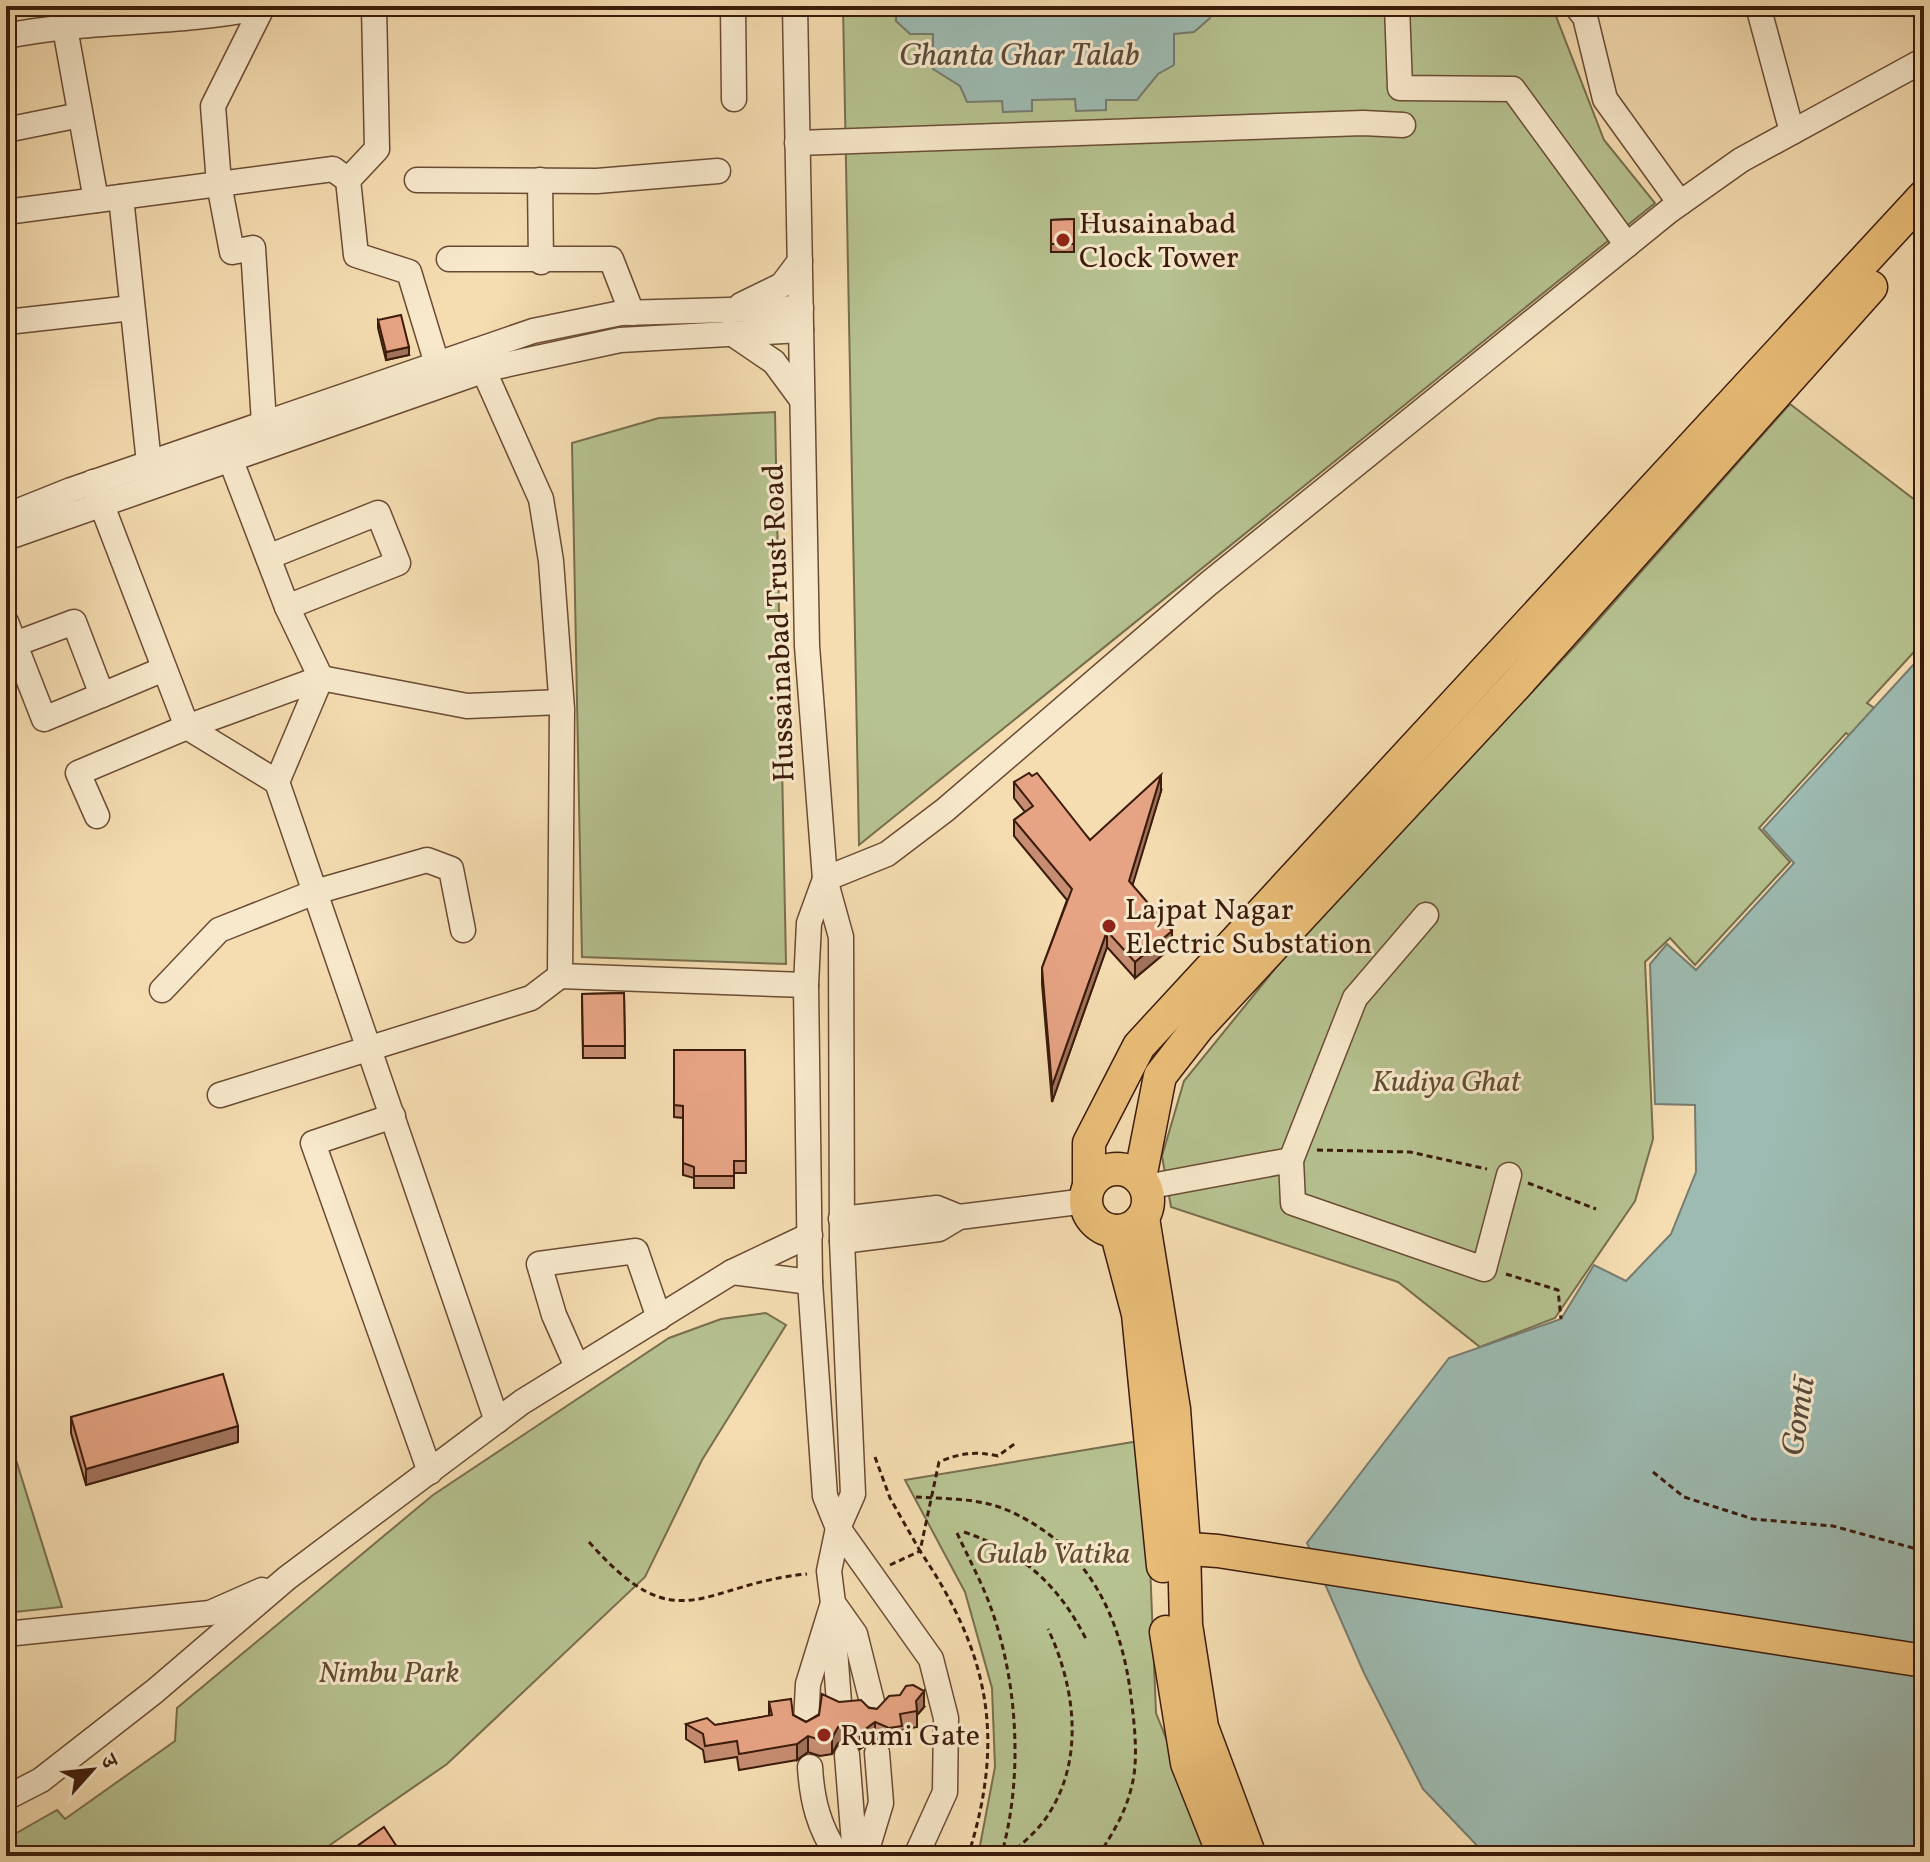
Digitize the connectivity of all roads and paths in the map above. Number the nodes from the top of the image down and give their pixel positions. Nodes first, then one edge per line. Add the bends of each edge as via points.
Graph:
1 (262, 6) edge
2 (374, 6) edge
3 (733, 6) edge
4 (795, 6) edge
5 (1397, 6) edge
6 (1758, 6) edge
7 (1587, 10) edge
8 (61, 16) edge
9 (6, 36) edge
10 (1924, 60) edge
11 (734, 99) dead end
12 (80, 115) junction
13 (1403, 125) dead end
14 (6, 130) edge
15 (1792, 132) junction
16 (797, 143) junction
17 (718, 171) dead end
18 (348, 180) junction
19 (417, 180) dead end
20 (540, 180) junction
21 (219, 184) junction
22 (1924, 196) edge
23 (121, 197) junction
24 (96, 200) junction
25 (1680, 203) junction
26 (6, 212) edge
27 (1924, 228) edge
28 (1627, 245) junction
29 (449, 259) dead end
30 (800, 261) junction
31 (541, 262) junction
32 (132, 308) junction
33 (632, 313) junction
34 (801, 319) junction
35 (730, 320) junction
36 (16, 321) dead end
37 (479, 361) junction
38 (440, 374) junction
39 (803, 402) junction
40 (264, 423) junction
41 (226, 449) junction
42 (149, 463) junction
43 (97, 494) junction
44 (6, 516) edge
45 (6, 538) edge
46 (268, 557) junction
47 (287, 607) junction
48 (10, 633) edge
49 (164, 669) junction
50 (321, 678) junction
51 (102, 695) junction
52 (561, 702) junction
53 (187, 727) junction
54 (277, 782) junction
55 (97, 816) dead end
56 (825, 879) junction
57 (315, 892) junction
58 (1426, 915) dead end
59 (463, 930) dead end
60 (560, 976) junction
61 (806, 985) junction
62 (162, 990) dead end
63 (369, 1048) junction
64 (220, 1095) dead end
65 (393, 1116) junction
66 (1292, 1154) junction
67 (1509, 1175) junction
68 (1088, 1193) junction
69 (1136, 1204) junction
70 (1596, 1209) dead end
71 (842, 1230) junction
72 (810, 1235) junction
73 (1485, 1267) junction
74 (732, 1272) junction
75 (810, 1282) junction
76 (659, 1318) junction
77 (1561, 1319) dead end
78 (577, 1367) junction
79 (497, 1421) junction
80 (1017, 1442) dead end
81 (875, 1461) dead end
82 (430, 1472) junction
83 (1653, 1472) dead end
84 (916, 1497) dead end
85 (838, 1528) junction
86 (964, 1532) dead end
87 (957, 1533) dead end
88 (589, 1542) dead end
89 (1173, 1546) junction
90 (920, 1551) junction
91 (1924, 1551) edge
92 (829, 1571) junction
93 (287, 1578) junction
94 (833, 1603) junction
95 (1048, 1629) dead end
96 (6, 1634) edge
97 (1086, 1639) dead end
98 (1924, 1661) edge
99 (839, 1703) edge
100 (874, 1710) edge
101 (806, 1723) edge
102 (877, 1753) dead end
103 (847, 1755) dead end
104 (810, 1767) dead end
105 (6, 1798) edge
106 (838, 1856) edge
107 (855, 1856) edge
108 (865, 1856) edge
109 (916, 1856) edge
110 (968, 1856) edge
111 (1001, 1856) edge
112 (1009, 1856) edge
113 (1098, 1856) edge
114 (1224, 1856) edge
115 (1250, 1856) edge

1 - 8 street via 209,19
1 - 21 street via 213,106
2 - 18 street via 377,149
3 - 11 street
4 - 16 street, Hussainabad Trust Road
5 - 28 street via 1400,88 1513,89
6 - 15 street
7 - 25 street via 1605,99
8 - 9 street
8 - 12 street
10 - 15 street
12 - 14 street
12 - 24 street
13 - 16 street
15 - 25 street
16 - 30 street, Hussainabad Trust Road
17 - 20 street
18 - 21 street via 333,169
18 - 38 street via 356,255 409,272
19 - 20 street
20 - 31 street
21 - 23 street
21 - 40 street via 232,252 253,248
22 - 68 main road via 1139,1046 1089,1143
23 - 24 street
23 - 32 street
24 - 26 street
25 - 28 street
27 - 69 main road via 1515,686 1199,1026 1160,1076
28 - 56 street via 1208,584 945,810 887,854
29 - 31 street
30 - 34 street, Hussainabad Trust Road
30 - 35 street via 782,285
31 - 33 street via 611,259
32 - 36 street
32 - 42 street
33 - 35 street
33 - 37 street via 533,331
34 - 35 street
34 - 39 street, Hussainabad Trust Road
35 - 37 street
35 - 39 street via 774,362
37 - 38 street
37 - 52 street via 541,499
38 - 40 street
38 - 41 street
39 - 56 street, Hussainabad Trust Road via 807,646
40 - 41 street
41 - 42 street
41 - 43 street
41 - 46 street
42 - 43 street
43 - 44 street
43 - 45 street
43 - 49 street
46 - 47 street
46 - 47 street via 378,513 398,563
47 - 50 street
48 - 51 street via 74,622
48 - 51 street via 44,719
49 - 51 street
49 - 53 street
50 - 52 street via 467,706
50 - 53 street
50 - 54 street
52 - 60 street
53 - 54 street
53 - 55 street via 78,773
54 - 57 street
56 - 61 street, Hussainabad Trust Road via 809,923
56 - 71 street via 841,937
57 - 59 street via 427,860 451,869
57 - 62 street via 219,930
57 - 63 street
58 - 66 street via 1355,998
60 - 61 street
60 - 63 street via 531,998
61 - 72 street, Hussainabad Trust Road
63 - 64 street
63 - 65 street
65 - 79 street
65 - 82 street via 313,1143
66 - 67 path via 1410,1152
66 - 69 street
66 - 73 street via 1293,1203
67 - 70 path
67 - 73 street
68 - 69 main road via 1090,1215 1097,1223
68 - 69 main road via 1103,1172 1132,1172
68 - 71 street via 959,1217 939,1229
69 - 89 main road via 1138,1314
71 - 85 street via 853,1494
72 - 74 street
72 - 75 street, Hussainabad Trust Road
73 - 77 path via 1558,1290
74 - 75 street
74 - 76 street
75 - 85 street, Hussainabad Trust Road via 825,1496
76 - 78 street
76 - 78 street via 636,1251 539,1264
78 - 79 street
79 - 82 street
80 - 90 path via 998,1456 957,1454 939,1462
81 - 90 path
82 - 93 street
83 - 91 path via 1684,1497 1753,1519 1833,1526
84 - 113 path via 1005,1509 1072,1554 1100,1591 1119,1631 1134,1725 1133,1782 1119,1824
85 - 92 street
85 - 109 street, Hussainabad Trust Road via 931,1659 946,1718 945,1792
86 - 97 path via 995,1543 1041,1573 1061,1595
87 - 111 path via 989,1601 1012,1714 1014,1770
88 - 92 path via 634,1587 675,1603 700,1601 769,1578
89 - 98 main road
89 - 114 main road via 1165,1629 1178,1725 1187,1763
89 - 115 main road via 1202,1727
90 - 110 path via 958,1610 983,1683 987,1785
92 - 94 street
93 - 96 street via 210,1613
93 - 105 street via 155,1691 41,1780
94 - 99 street
94 - 100 street via 855,1634
94 - 101 street via 808,1684
95 - 112 path via 1067,1678 1070,1761 1048,1816
102 - 108 street via 881,1803
103 - 107 street
104 - 106 street via 812,1799

